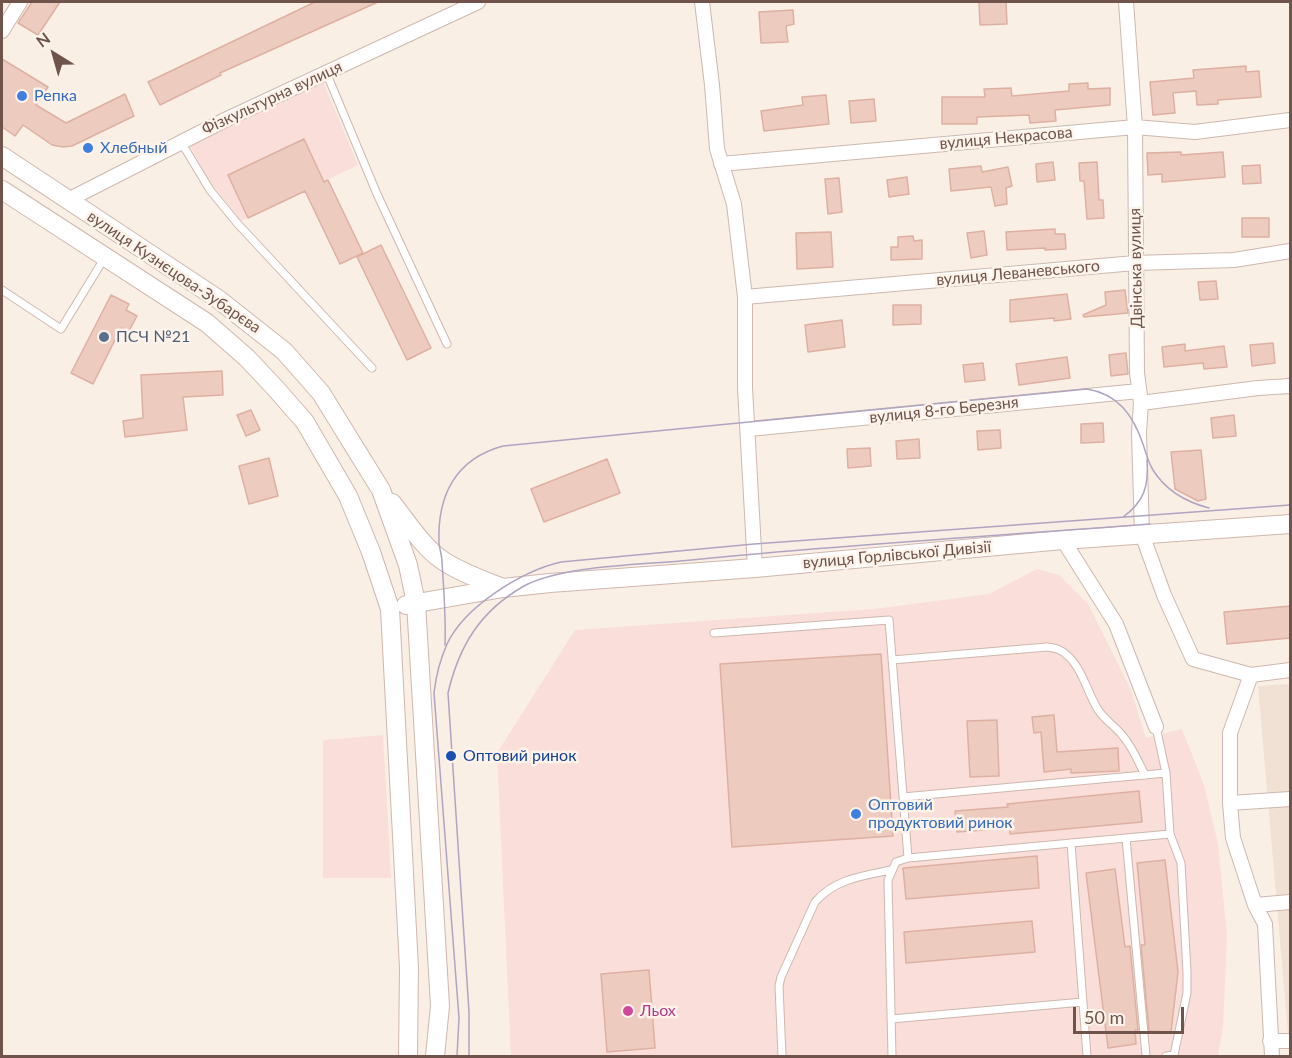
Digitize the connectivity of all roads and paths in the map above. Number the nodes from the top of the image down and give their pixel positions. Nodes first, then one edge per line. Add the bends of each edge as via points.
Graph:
1 (20, 2) edge
2 (478, 2) edge
3 (702, 2) edge
4 (1126, 2) edge
5 (2, 31) edge
6 (327, 72) junction
7 (1290, 120) edge
8 (1135, 127) junction
9 (181, 141) junction
10 (2, 156) edge
11 (721, 164) junction
12 (2, 190) edge
13 (68, 200) junction
14 (1290, 251) edge
15 (105, 257) junction
16 (1135, 263) junction
17 (2, 290) edge
18 (745, 297) junction
19 (447, 344) dead end
20 (372, 368) dead end
21 (1290, 386) edge
22 (1140, 397) junction
23 (749, 429) junction
24 (381, 490) junction
25 (1290, 524) edge
26 (1142, 534) junction
27 (1063, 540) junction
28 (755, 568) junction
29 (503, 588) junction
30 (416, 603) junction
31 (390, 609) junction
32 (714, 633) dead end
33 (892, 660) junction
34 (1290, 670) edge
35 (1251, 675) junction
36 (1156, 727) joint
37 (1166, 773) junction
38 (1145, 775) junction
39 (903, 797) junction
40 (1290, 799) edge
41 (1230, 803) junction
42 (1170, 834) junction
43 (1126, 838) junction
44 (1071, 843) junction
45 (908, 858) junction
46 (891, 870) junction
47 (1290, 902) edge
48 (1255, 905) junction
49 (1083, 1002) junction
50 (891, 1019) junction
51 (1270, 1041) junction
52 (1290, 1041) edge
53 (408, 1056) edge
54 (435, 1056) edge
55 (782, 1056) edge
56 (892, 1056) edge
57 (1087, 1056) edge
58 (1146, 1056) edge
59 (1166, 1056) edge
60 (1272, 1056) edge

1 - 5 street
2 - 6 street, Фізкультурна вулиця
3 - 11 street
4 - 8 street, Двінська вулиця
6 - 9 street, Фізкультурна вулиця
6 - 19 lane via 377,194
7 - 8 street, вулиця Некрасова via 1195,132
8 - 11 street, вулиця Некрасова
8 - 16 street, Двінська вулиця
9 - 13 street, Фізкультурна вулиця
9 - 20 lane via 210,190 237,223
10 - 13 main road, вулиця Кузнєцова-Зубарєва
11 - 18 street via 734,204
12 - 15 main road, вулиця Кузнєцова-Зубарєва
13 - 24 main road, вулиця Кузнєцова-Зубарєва via 218,299 284,351 321,393
14 - 16 street, вулиця Леваневського via 1233,260
15 - 17 lane via 61,329
15 - 31 main road, вулиця Кузнєцова-Зубарєва via 207,323 247,358 305,422 348,496
16 - 18 street, вулиця Леваневського
16 - 22 street, Двінська вулиця
18 - 23 street
21 - 22 street, вулиця 8-го Березня
22 - 23 street, вулиця 8-го Березня
22 - 26 street, Двінська вулиця
23 - 28 street
24 - 29 main road via 442,560
24 - 30 main road, вулиця Кузнєцова-Зубарєва via 408,565
25 - 26 main road, вулиця Горлівської Дивізії
26 - 27 main road, вулиця Горлівської Дивізії
26 - 35 street, Двінська вулиця via 1193,659
27 - 28 main road, вулиця Горлівської Дивізії
27 - 36 street via 1116,624
28 - 29 main road, вулиця Горлівської Дивізії
29 - 30 main road, вулиця Горлівської Дивізії
30 - 31 main road, вулиця Горлівської Дивізії
30 - 54 main road, вулиця Кузнєцова-Зубарєва via 440,1006
31 - 53 main road, вулиця Кузнєцова-Зубарєва via 410,968
32 - 33 lane via 889,620
33 - 38 lane via 1058,648 1076,666 1097,709 1123,735
33 - 39 lane
34 - 35 street
35 - 41 street via 1230,733
36 - 37 lane
37 - 38 lane
37 - 42 lane
38 - 39 lane
39 - 45 lane
40 - 41 street
41 - 48 street via 1233,838
42 - 43 lane
42 - 59 lane via 1181,863 1187,993 1174,1055
43 - 44 lane
43 - 58 lane
44 - 45 lane
44 - 49 lane
45 - 46 lane via 896,862
46 - 50 lane
46 - 55 lane via 840,882 815,902 778,986
47 - 48 street
48 - 51 street via 1265,924
49 - 50 lane
49 - 57 lane
50 - 56 lane
51 - 52 street
51 - 60 street

